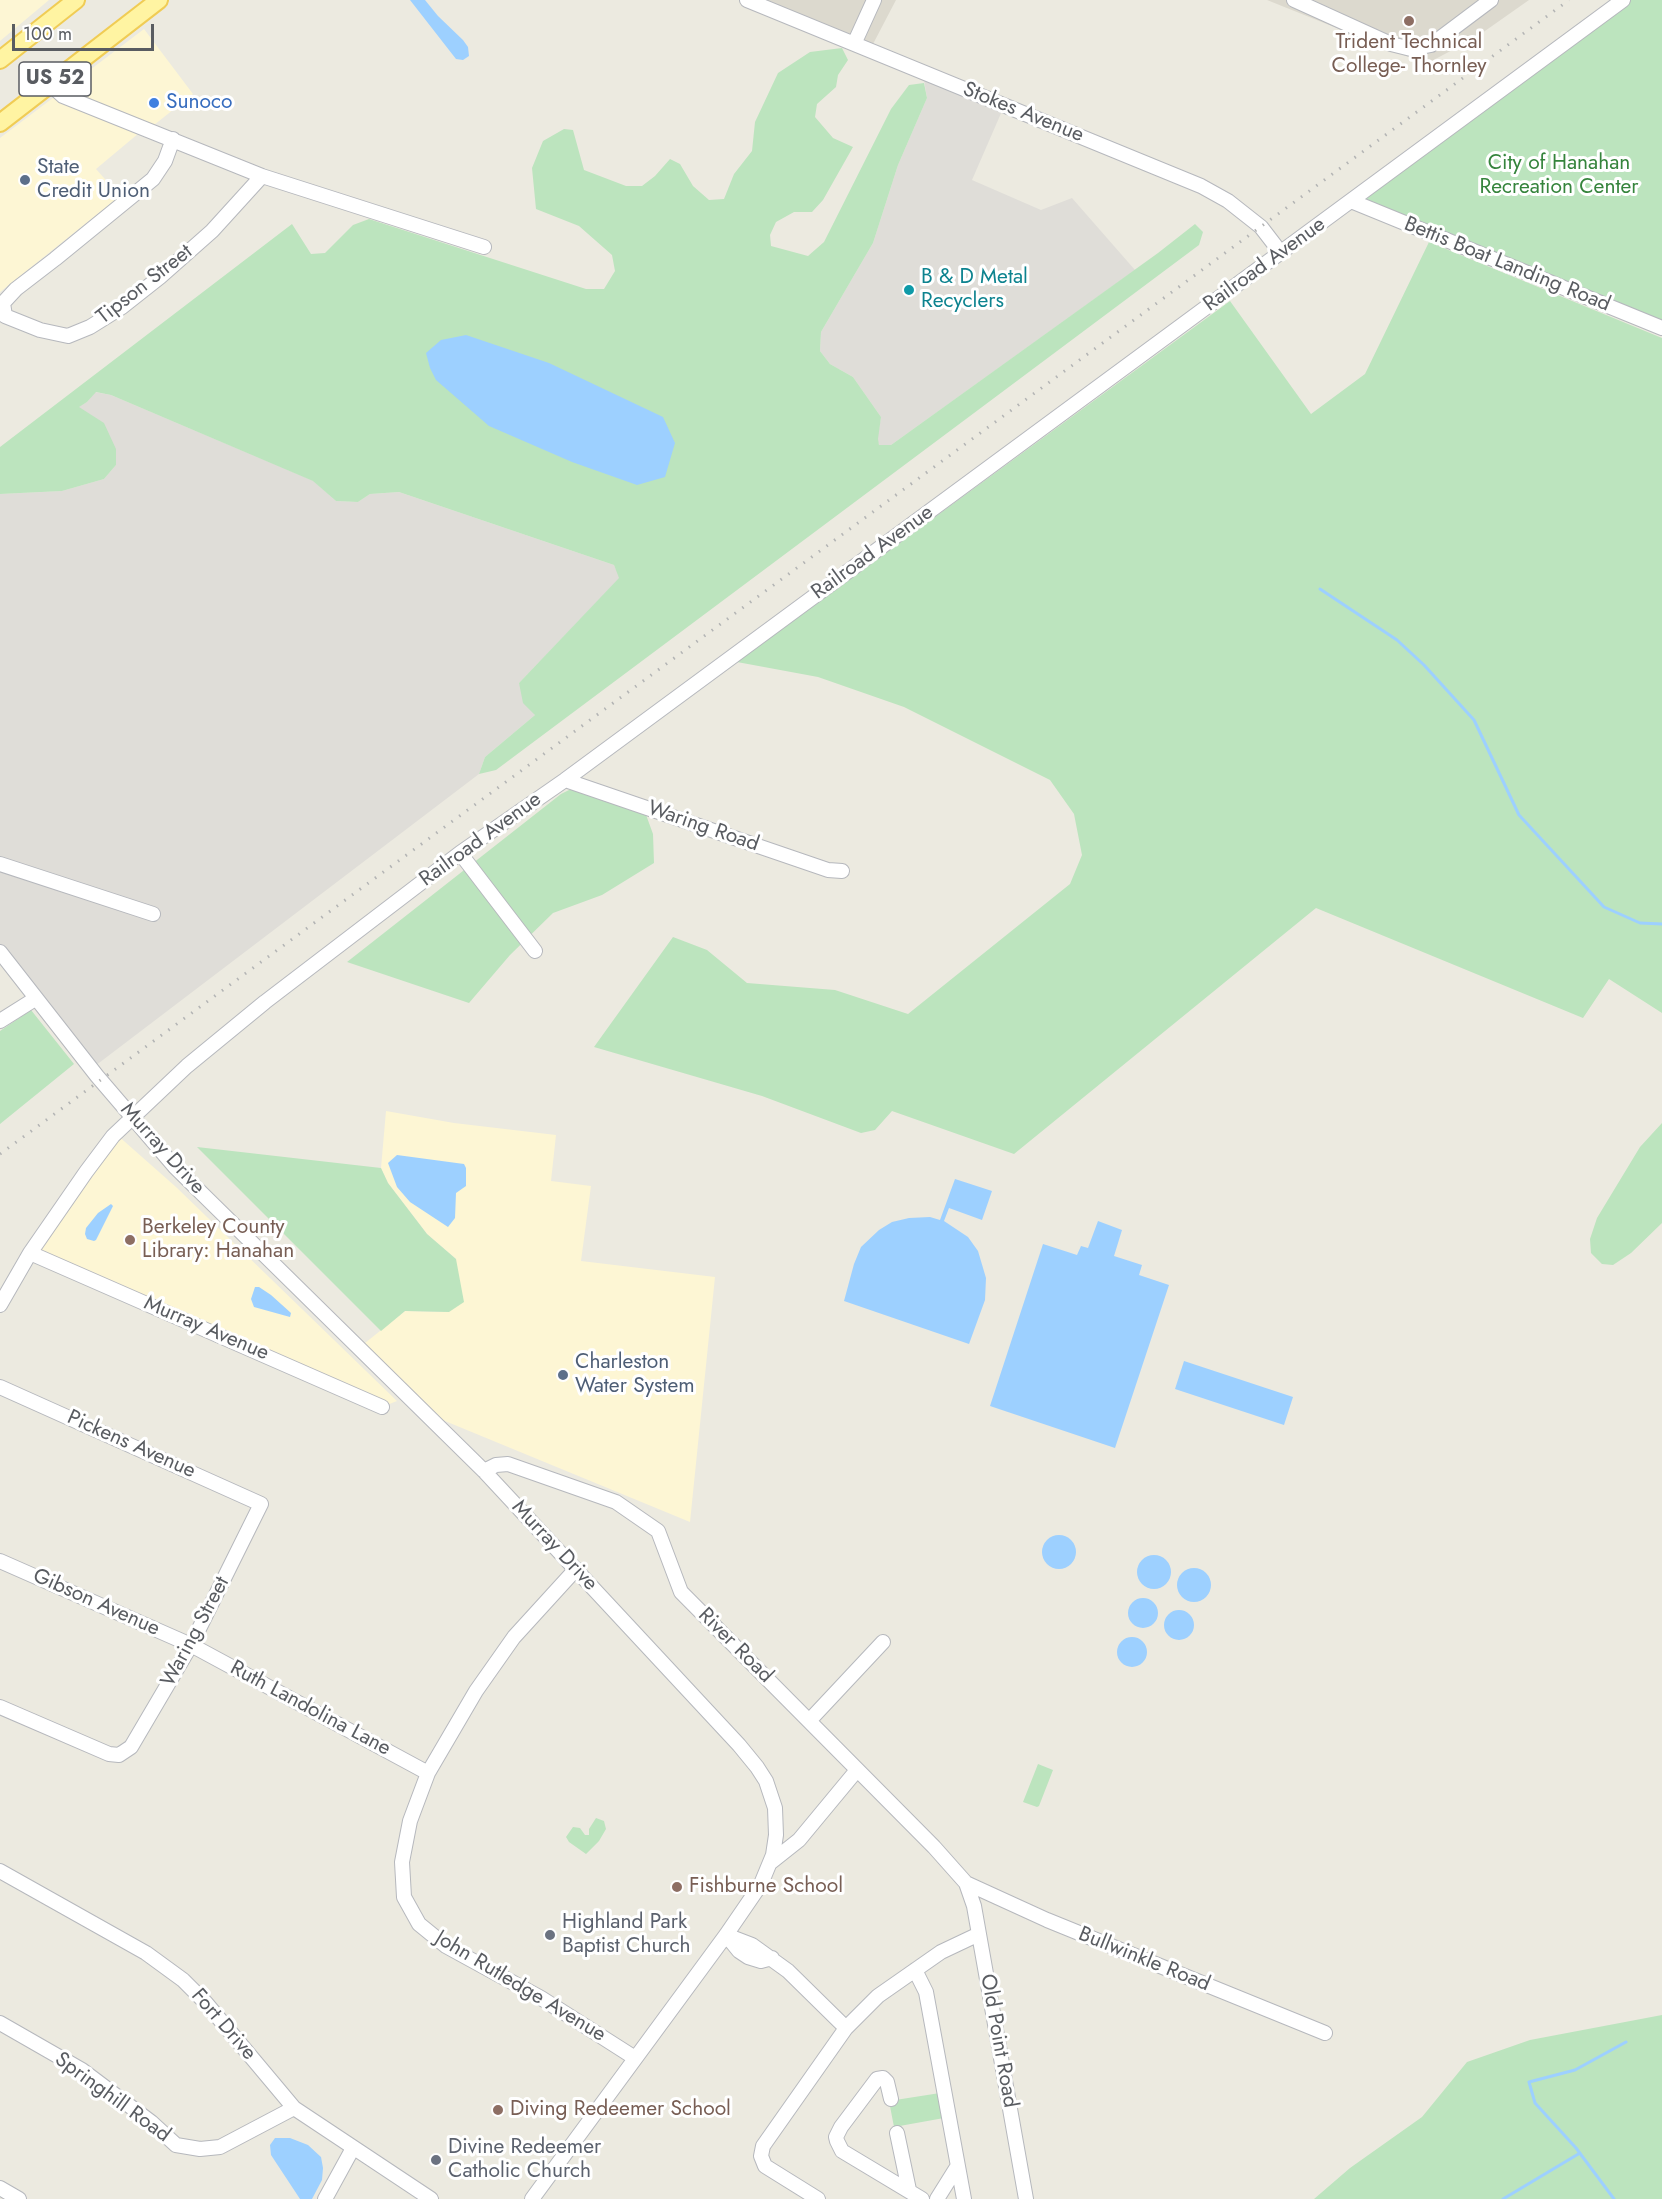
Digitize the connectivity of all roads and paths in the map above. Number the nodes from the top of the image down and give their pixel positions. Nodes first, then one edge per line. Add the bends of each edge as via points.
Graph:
1 (76, 0) edge
2 (159, 0) edge
3 (747, 0) edge
4 (874, 0) edge
5 (1294, 0) edge
6 (1491, 0) edge
7 (1623, 0) edge
8 (854, 44) junction
9 (0, 60) edge
10 (50, 84) junction
11 (0, 123) edge
12 (173, 139) junction
13 (262, 176) junction
14 (1351, 201) junction
15 (484, 247) dead end
16 (1281, 253) junction
17 (1662, 328) edge
18 (565, 780) junction
19 (460, 853) junction
20 (0, 864) edge
21 (842, 871) dead end
22 (153, 914) dead end
23 (535, 951) dead end
24 (0, 952) edge
25 (35, 999) junction
26 (0, 1021) edge
27 (133, 1117) junction
28 (30, 1253) junction
29 (0, 1305) edge
30 (0, 1387) edge
31 (382, 1407) dead end
32 (484, 1471) junction
33 (261, 1504) joint
34 (0, 1561) edge
35 (576, 1569) junction
36 (883, 1642) dead end
37 (191, 1645) junction
38 (0, 1707) edge
39 (808, 1721) junction
40 (857, 1770) junction
41 (428, 1773) junction
42 (770, 1863) junction
43 (0, 1871) edge
44 (966, 1883) junction
45 (979, 1934) junction
46 (726, 1935) junction
47 (915, 1970) junction
48 (0, 2023) edge
49 (846, 2028) junction
50 (1325, 2033) dead end
51 (635, 2058) junction
52 (891, 2099) dead end
53 (294, 2109) junction
54 (897, 2133) dead end
55 (353, 2148) junction
56 (957, 2167) junction
57 (0, 2188) edge
58 (909, 2190) junction
59 (19, 2199) edge
60 (325, 2199) edge
61 (431, 2199) edge
62 (532, 2199) edge
63 (818, 2199) edge
64 (922, 2199) edge
65 (937, 2199) edge
66 (964, 2199) edge
67 (1026, 2199) edge

1 - 9 main road, US 52
2 - 10 main road, US 52
3 - 8 street, Stokes Avenue
4 - 8 street
5 - 6 street via 1391,44 1411,49 1431,45
7 - 14 street, Railroad Avenue
8 - 16 street, Stokes Avenue via 1201,186 1261,226
10 - 11 main road, US 52
10 - 12 street via 63,96
12 - 13 street
12 - 13 street, Tipson Street via 153,179 16,289 3,303 5,316 68,336 90,327 122,308 160,277 212,231
13 - 15 street
14 - 16 street, Railroad Avenue
14 - 17 street, Bettis Boat Landing Road
16 - 18 street, Railroad Avenue
18 - 19 street, Railroad Avenue
18 - 21 street, Waring Road via 828,870
19 - 23 street
19 - 27 street, Railroad Avenue via 265,1002
20 - 22 street
24 - 25 street, Murray Drive
25 - 26 street
25 - 27 street, Murray Drive
27 - 28 street, Railroad Avenue via 113,1136
27 - 32 street, Murray Drive via 175,1167
28 - 29 street, Railroad Avenue
28 - 31 street, Murray Avenue
30 - 33 street, Pickens Avenue
32 - 35 street, Murray Drive
32 - 39 street, River Road via 508,1464 616,1502 658,1531 681,1592
33 - 37 street, Waring Street
34 - 37 street, Gibson Avenue
35 - 41 street, John Rutledge Avenue via 514,1637 476,1691
35 - 42 street, Murray Drive via 758,1767 770,1791 776,1818 776,1844
36 - 39 street
37 - 38 street, Waring Street via 131,1747 122,1754 109,1754
37 - 41 street, Ruth Landolina Lane
39 - 40 street, River Road
40 - 42 street via 799,1840
40 - 44 street, River Road
41 - 51 street, John Rutledge Avenue via 410,1821 402,1862 404,1897 419,1924 446,1946 541,1998
42 - 46 street, Murray Drive via 761,1884
43 - 53 street, Fort Drive via 146,1953 183,1980 206,2002
44 - 45 street, Old Point Road
44 - 50 street, Bullwinkle Road
45 - 47 street
45 - 67 street, Old Point Road
46 - 49 street via 772,1958
46 - 51 street, Murray Drive
47 - 49 street via 878,1996
47 - 56 street via 926,1992
48 - 53 street, Springhill Road via 82,2070 176,2145 200,2149 220,2146
49 - 63 street via 761,2150 765,2166
51 - 62 street, Murray Drive
52 - 58 street via 887,2082 877,2079 841,2127 837,2141 842,2151
53 - 55 street, Fort Drive
54 - 58 street
55 - 60 street
55 - 61 street, Fort Drive
56 - 65 street
56 - 66 street
57 - 59 street
58 - 64 street

